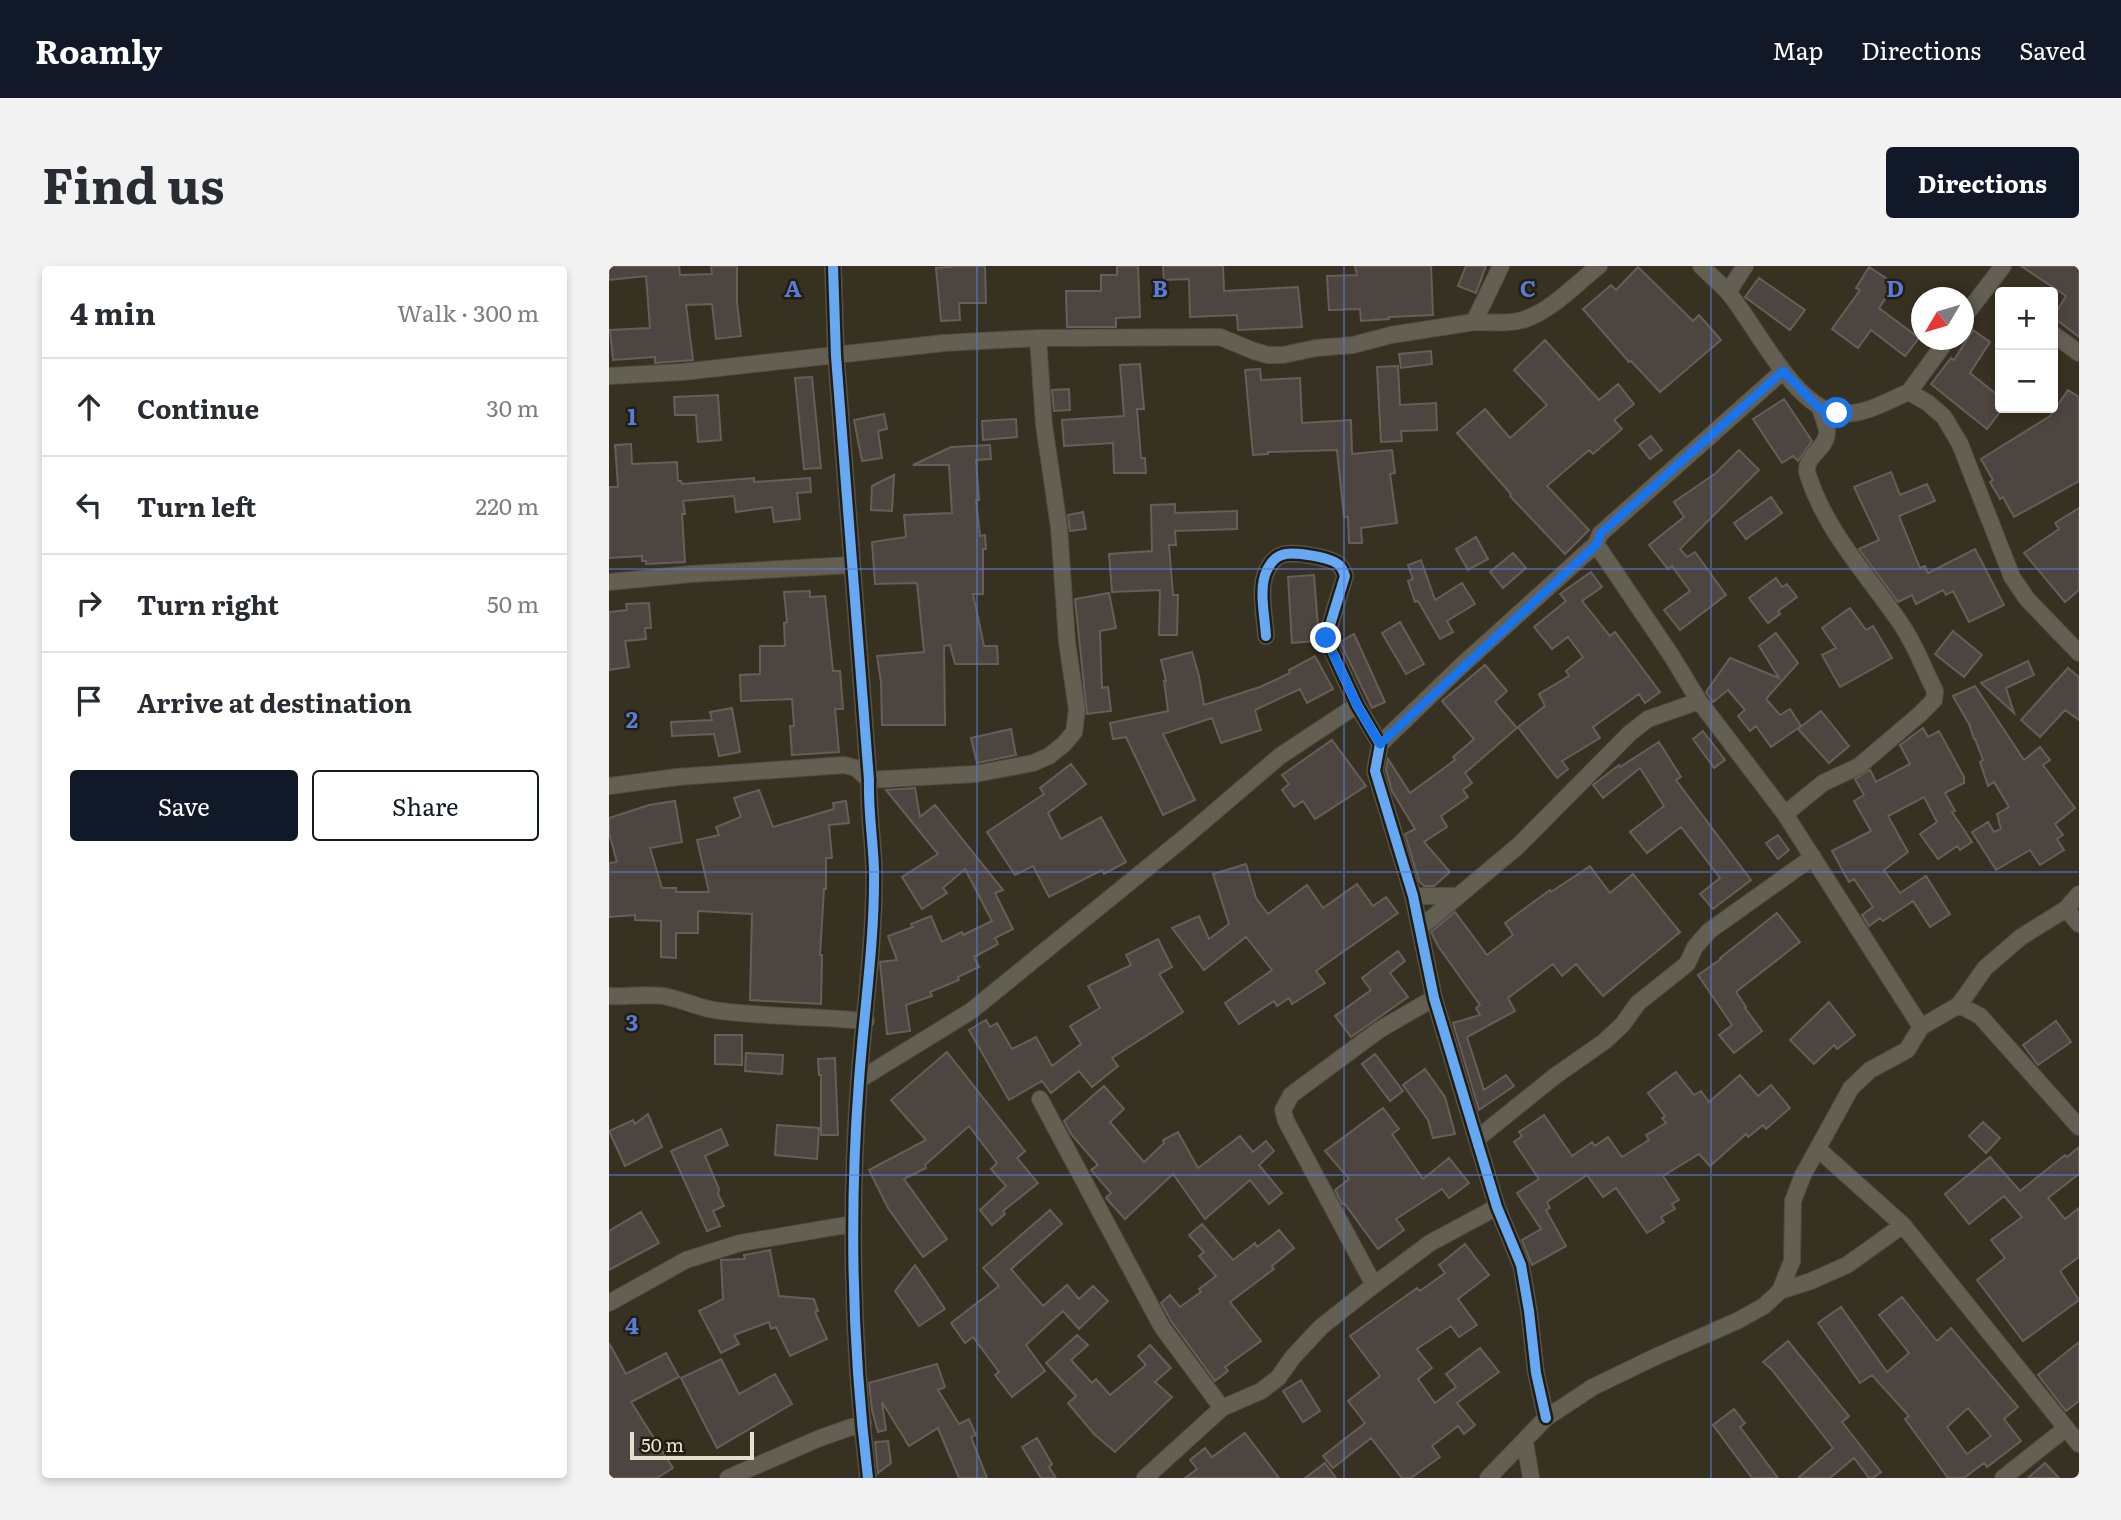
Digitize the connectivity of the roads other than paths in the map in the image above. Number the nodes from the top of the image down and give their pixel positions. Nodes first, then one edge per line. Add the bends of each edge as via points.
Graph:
1 (833, 266) edge
2 (1501, 266) edge
3 (1599, 266) edge
4 (1701, 266) edge
5 (1745, 266) edge
6 (2003, 266) edge
7 (1994, 291) edge
8 (1728, 292) junction
9 (1974, 308) edge
10 (1474, 322) junction
11 (1038, 338) junction
12 (2058, 338) edge
13 (1940, 350) edge
14 (2079, 353) edge
15 (836, 356) junction
16 (1783, 371) junction
17 (609, 376) edge
18 (1909, 392) junction
19 (1819, 408) junction
20 (1597, 544) junction
21 (851, 565) junction
22 (609, 582) edge
23 (1266, 636) dead end
24 (2079, 653) edge
25 (1699, 701) junction
26 (1357, 705) junction
27 (1380, 744) junction
28 (869, 780) junction
29 (609, 786) edge
30 (1785, 814) junction
31 (1813, 857) junction
32 (2079, 894) edge
33 (1413, 896) junction
34 (1456, 896) junction
35 (2066, 909) junction
36 (2079, 924) edge
37 (1420, 928) junction
38 (1973, 986) junction
39 (609, 996) edge
40 (1434, 998) junction
41 (1959, 1005) junction
42 (1980, 1016) junction
43 (866, 1021) junction
44 (1921, 1027) junction
45 (859, 1080) junction
46 (1039, 1099) dead end
47 (2079, 1128) edge
48 (1478, 1138) junction
49 (1819, 1150) junction
50 (1497, 1207) junction
51 (852, 1224) junction
52 (1903, 1225) junction
53 (1374, 1285) junction
54 (1780, 1291) junction
55 (609, 1303) edge
56 (1222, 1408) junction
57 (1546, 1418) junction
58 (863, 1423) junction
59 (2065, 1429) junction
60 (1525, 1442) junction
61 (2079, 1444) edge
62 (728, 1478) edge
63 (867, 1478) edge
64 (1145, 1478) edge
65 (1488, 1478) edge
66 (1531, 1478) edge
67 (2003, 1478) edge

1 - 15 street
2 - 10 street
3 - 10 street via 1528,319
4 - 8 street
5 - 8 street
6 - 7 street
7 - 9 street
8 - 16 street
10 - 11 street via 1283,355 1261,353 1220,337
11 - 15 street
11 - 28 street via 1077,710 1074,732 1049,756 1033,764 975,774
12 - 14 street
13 - 18 street
15 - 17 street
15 - 21 street
16 - 19 street
16 - 20 street via 1600,534
18 - 19 street via 1851,413
18 - 24 street via 1944,417 1960,444 2012,577
19 - 30 street via 1827,431 1807,472 1822,509 1843,547 1903,626 1935,691 1934,700 1919,715 1859,766 1823,783
20 - 25 street
20 - 27 street
21 - 22 street
21 - 28 street
23 - 26 street via 1263,580 1276,558 1285,553 1313,556 1340,565 1345,576 1326,638
25 - 30 street
25 - 34 street via 1648,719 1630,733 1518,846
26 - 27 street
26 - 45 street via 1280,756 971,1011
27 - 33 street via 1375,771
28 - 29 street via 856,768 844,765
28 - 43 street via 874,870
30 - 31 street
31 - 44 street
31 - 48 street via 1709,931 1687,964 1638,1003 1605,1041
32 - 35 street
33 - 34 street
33 - 37 street
34 - 37 street
35 - 36 street
35 - 38 street via 2021,937 1985,968
37 - 40 street
38 - 41 street
38 - 42 street
39 - 43 street via 651,995 717,1011
40 - 48 street
40 - 53 street via 1379,1030 1291,1096 1283,1110
41 - 42 street
41 - 44 street
42 - 47 street
43 - 45 street
44 - 49 street via 1907,1050 1870,1070 1851,1088
45 - 51 street
46 - 56 street via 1162,1326
48 - 50 street
49 - 52 street
49 - 54 street via 1793,1201 1792,1261
50 - 53 street via 1430,1243
50 - 57 street via 1521,1265
51 - 55 street via 740,1243 685,1260
51 - 58 street
52 - 54 street via 1847,1265
52 - 59 street
53 - 56 street via 1321,1327 1278,1378
54 - 57 street via 1737,1321 1593,1387
56 - 64 street
57 - 60 street
58 - 62 street
58 - 63 street
59 - 61 street
59 - 67 street
60 - 65 street
60 - 66 street

